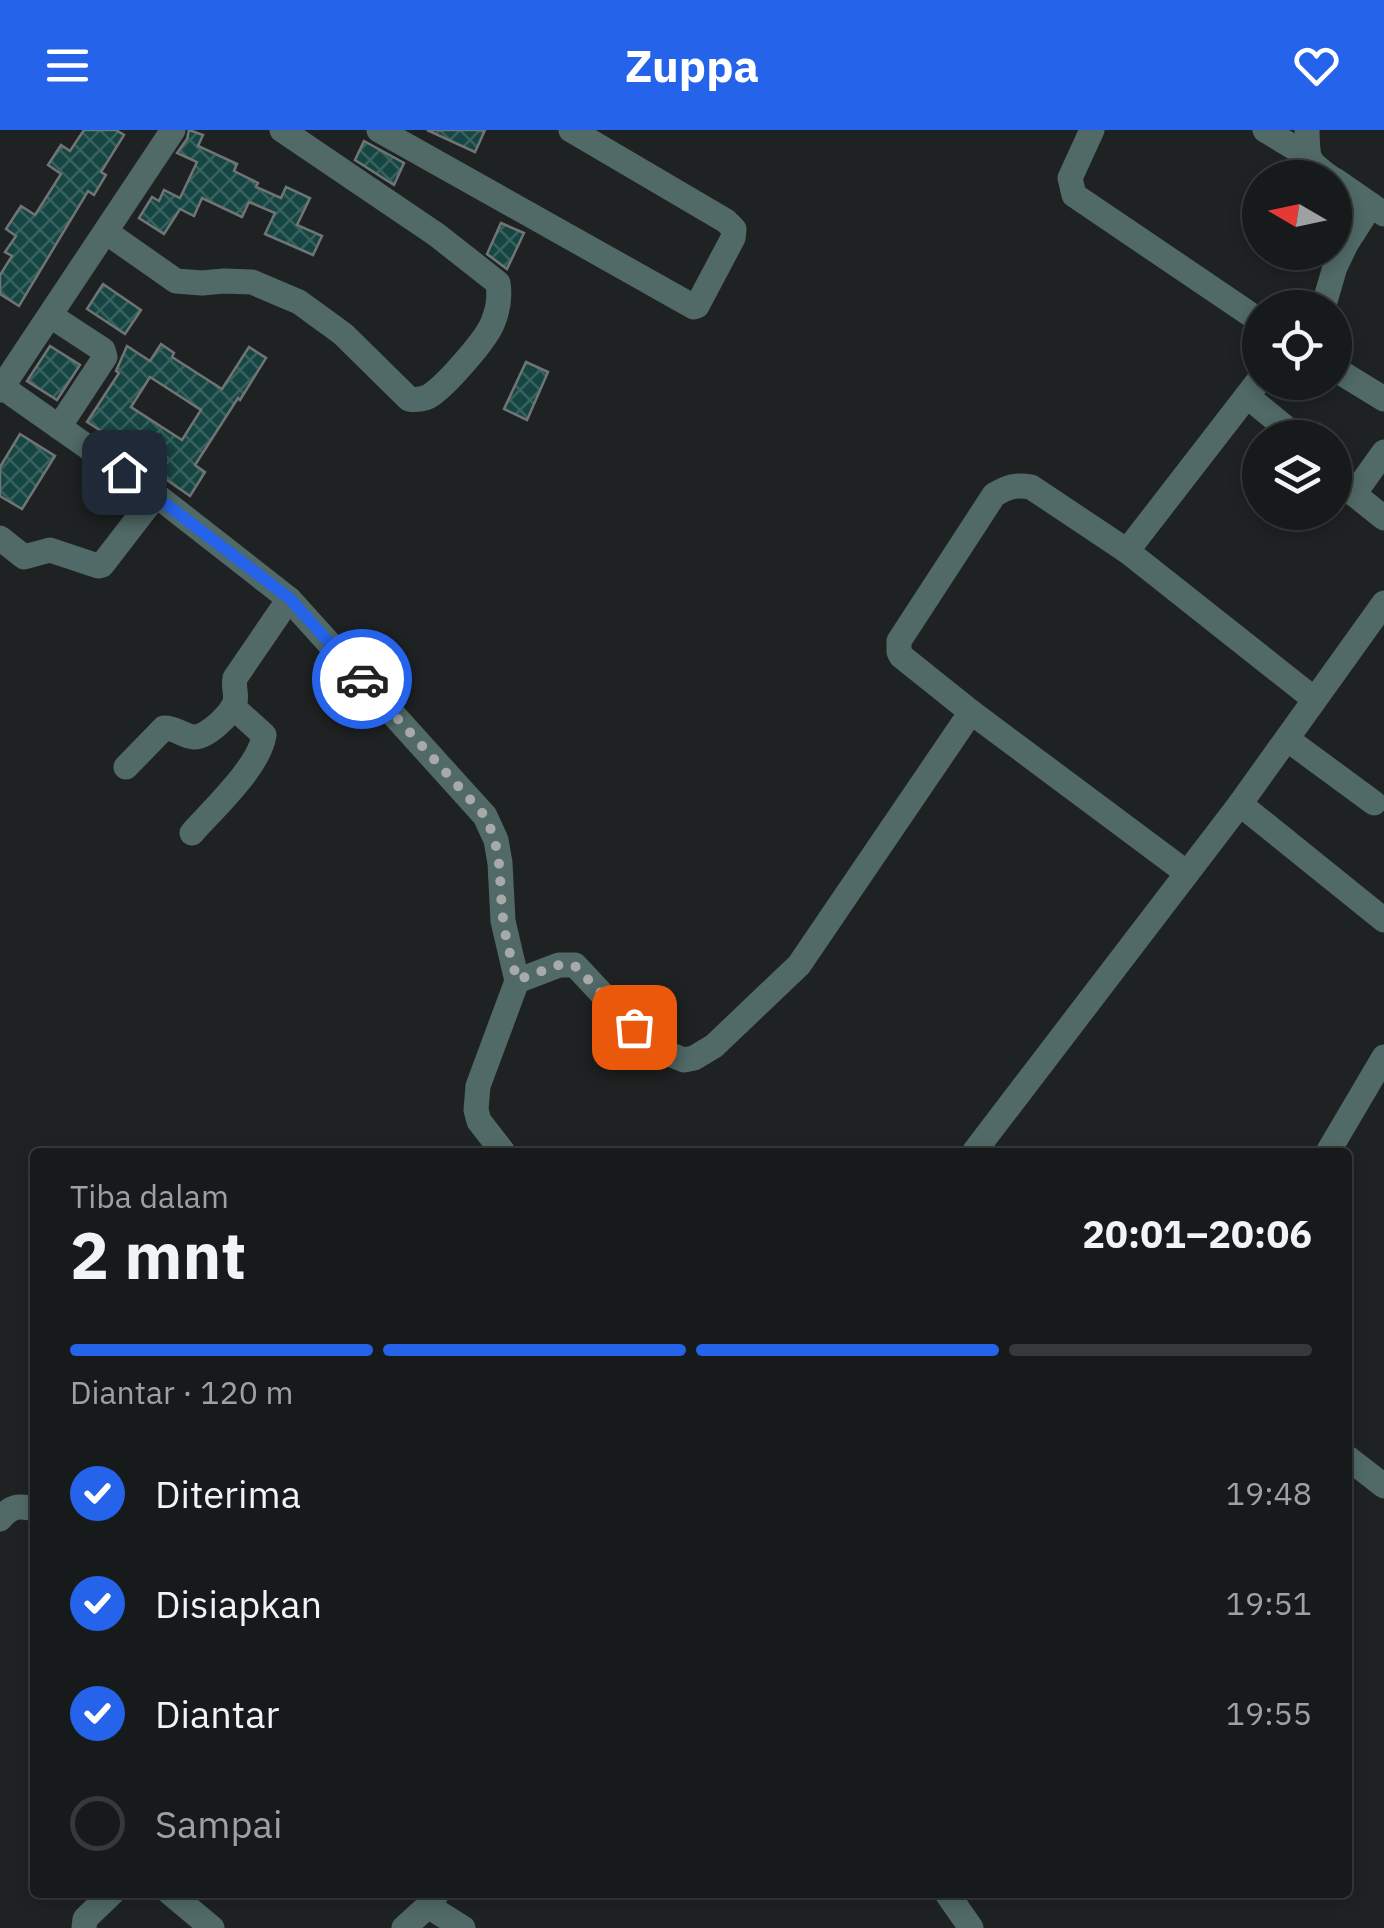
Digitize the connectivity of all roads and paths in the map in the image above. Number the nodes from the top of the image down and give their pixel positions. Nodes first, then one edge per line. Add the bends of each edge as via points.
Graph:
1 (174, 130) edge
2 (282, 130) edge
3 (379, 130) edge
4 (571, 130) edge
5 (1092, 130) edge
6 (1265, 130) edge
7 (1308, 143) edge
8 (1352, 192) edge
9 (1378, 210) edge
10 (106, 232) junction
11 (1328, 290) edge
12 (1242, 308) edge
13 (51, 316) junction
14 (1352, 380) edge
15 (1, 389) edge
16 (1245, 400) edge
17 (1265, 400) edge
18 (1384, 400) edge
19 (1282, 420) edge
20 (59, 427) junction
21 (1384, 452) edge
22 (1352, 491) edge
23 (1354, 494) junction
24 (156, 496) junction
25 (1384, 518) edge
26 (0, 538) edge
27 (1127, 551) junction
28 (289, 598) junction
29 (1384, 603) edge
30 (1314, 699) junction
31 (233, 707) junction
32 (972, 712) junction
33 (1287, 739) junction
34 (126, 767) dead end
35 (1374, 803) dead end
36 (1240, 804) junction
37 (192, 833) dead end
38 (1187, 873) junction
39 (1384, 920) edge
40 (517, 980) junction
41 (1384, 1057) edge
42 (1376, 1091) edge
43 (499, 1148) edge
44 (985, 1148) edge
45 (1331, 1148) edge
46 (1352, 1461) edge
47 (1382, 1481) edge
48 (30, 1509) edge
49 (0, 1519) edge
50 (107, 1898) edge
51 (177, 1898) edge
52 (950, 1898) edge
53 (433, 1899) edge
54 (84, 1928) edge
55 (212, 1928) edge
56 (404, 1928) edge
57 (463, 1928) edge
58 (971, 1928) edge

1 - 10 street
2 - 10 street via 498,283 493,326 432,394 409,399 344,334 299,302 252,282 176,281
3 - 4 street via 697,306 734,229
5 - 12 street via 1070,178 1074,195
6 - 7 street
8 - 9 street
9 - 11 street via 1335,267
10 - 13 street
13 - 15 street
13 - 20 street via 106,356
14 - 18 street
15 - 20 street
16 - 27 street
17 - 19 street
20 - 24 street
21 - 23 street
22 - 23 street
23 - 25 street
24 - 26 street via 102,565 50,550 24,557
24 - 28 street
27 - 30 street
27 - 32 street via 1032,487 994,495 898,646 901,656
28 - 31 street via 235,678
28 - 40 street via 485,816 496,840 503,921
29 - 30 street
30 - 33 street
31 - 34 street via 200,737 164,728
31 - 37 street via 264,735 262,744
32 - 38 street
32 - 40 street via 799,965 694,1058 684,1060 645,1040 574,965
33 - 35 street
33 - 36 street
36 - 38 street
36 - 39 street
38 - 44 street
40 - 43 street via 478,1086 480,1122
41 - 42 street
42 - 45 street
46 - 47 street
48 - 49 street via 14,1506
50 - 54 street via 85,1918
51 - 55 street
52 - 58 street
53 - 56 street
53 - 57 street

